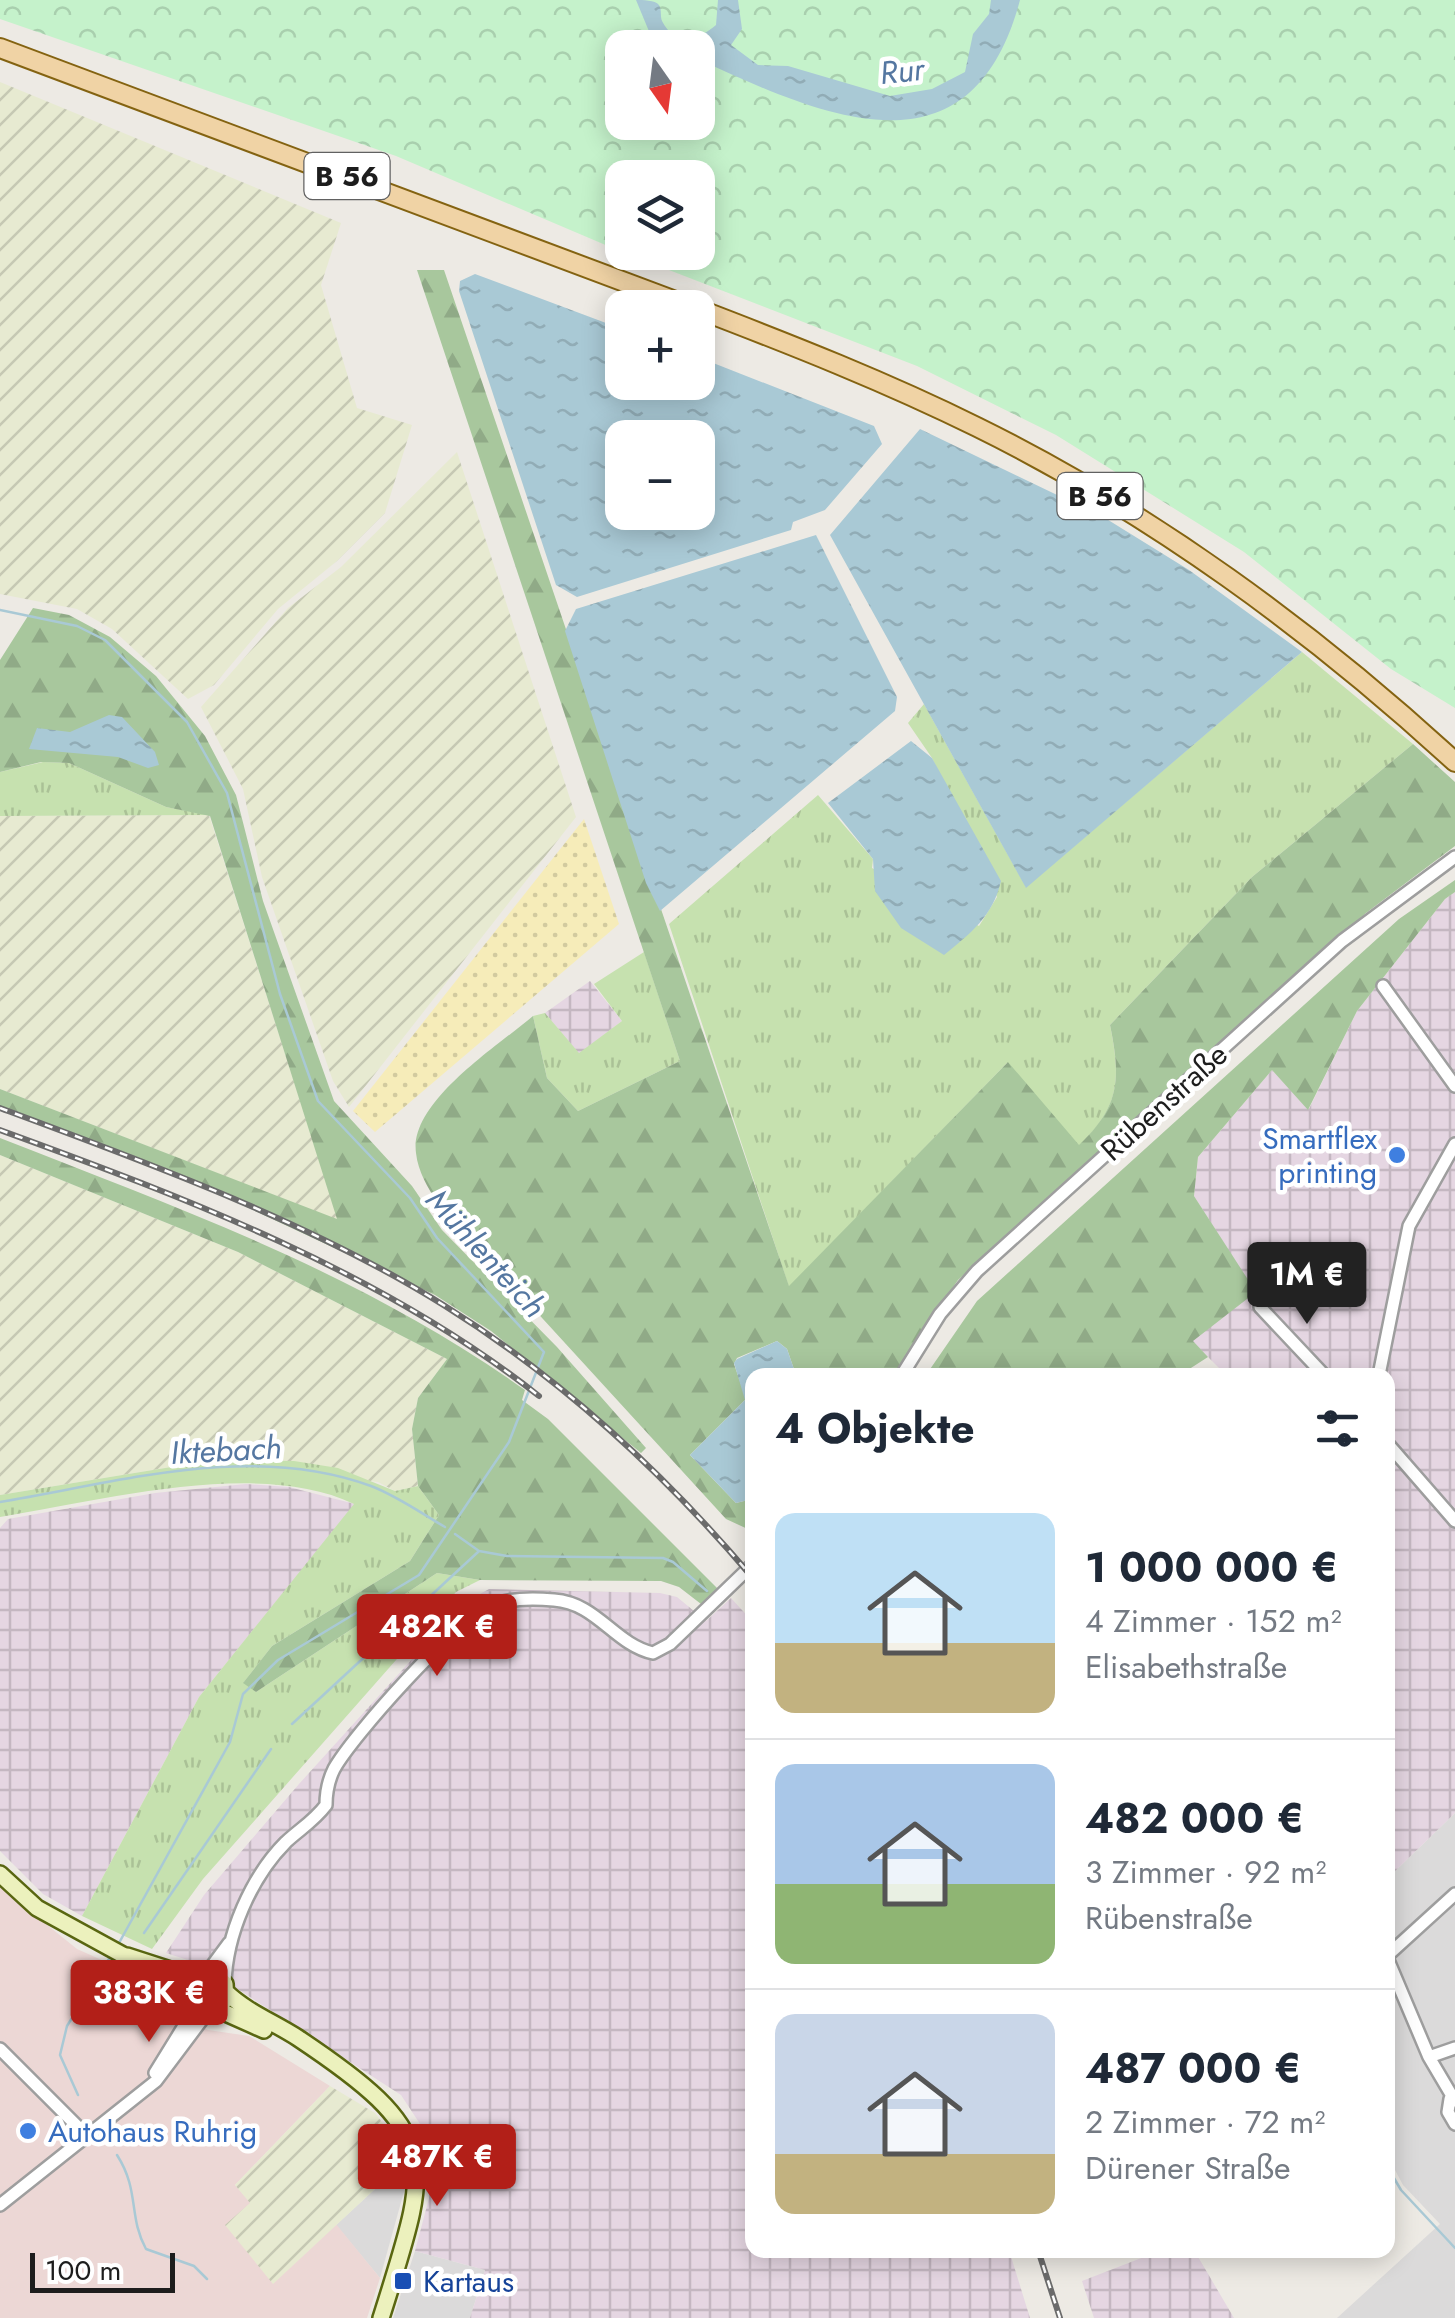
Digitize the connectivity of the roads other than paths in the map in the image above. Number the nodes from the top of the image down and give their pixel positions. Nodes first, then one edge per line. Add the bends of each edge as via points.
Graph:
1 (0, 48) edge
2 (648, 290) edge
3 (715, 316) edge
4 (1455, 762) edge
5 (1455, 857) edge
6 (1383, 986) dead end
7 (1455, 1086) edge
8 (1455, 1144) edge
9 (1260, 1307) dead end
10 (906, 1368) edge
11 (1317, 1368) edge
12 (1379, 1368) edge
13 (1395, 1452) edge
14 (1455, 1521) edge
15 (745, 1572) edge
16 (0, 1874) edge
17 (1455, 1894) edge
18 (231, 1940) junction
19 (1395, 1951) edge
20 (124, 1954) junction
21 (1395, 1975) edge
22 (200, 1976) junction
23 (226, 1988) junction
24 (188, 1998) junction
25 (213, 2011) junction
26 (1455, 2048) edge
27 (0, 2049) edge
28 (1429, 2056) junction
29 (138, 2097) junction
30 (1452, 2100) edge
31 (390, 2109) junction
32 (1455, 2124) edge
33 (87, 2136) junction
34 (0, 2204) edge
35 (381, 2318) edge

1 - 2 main road, B 56
3 - 4 main road, B 56 via 873,378 1087,487 1325,652
5 - 10 street, Rübenstraße via 1342,942 998,1252 940,1314
6 - 7 street
8 - 12 street via 1409,1226
9 - 11 street
13 - 14 street
15 - 18 street via 670,1644 653,1652 638,1648 596,1613 558,1600 510,1601 470,1616 336,1765 326,1805 263,1872
16 - 20 main road via 37,1908
17 - 19 street
18 - 22 street
18 - 23 street
20 - 22 main road
20 - 24 main road
21 - 28 street
22 - 23 main road
22 - 24 main road
23 - 25 main road
23 - 31 main road
24 - 25 main road
24 - 29 street via 179,2037
25 - 29 street
25 - 31 main road via 250,2021
26 - 28 street
27 - 33 street
28 - 30 street
29 - 33 street
30 - 32 street via 1448,2112
31 - 35 main road via 412,2146 417,2195
33 - 34 street

